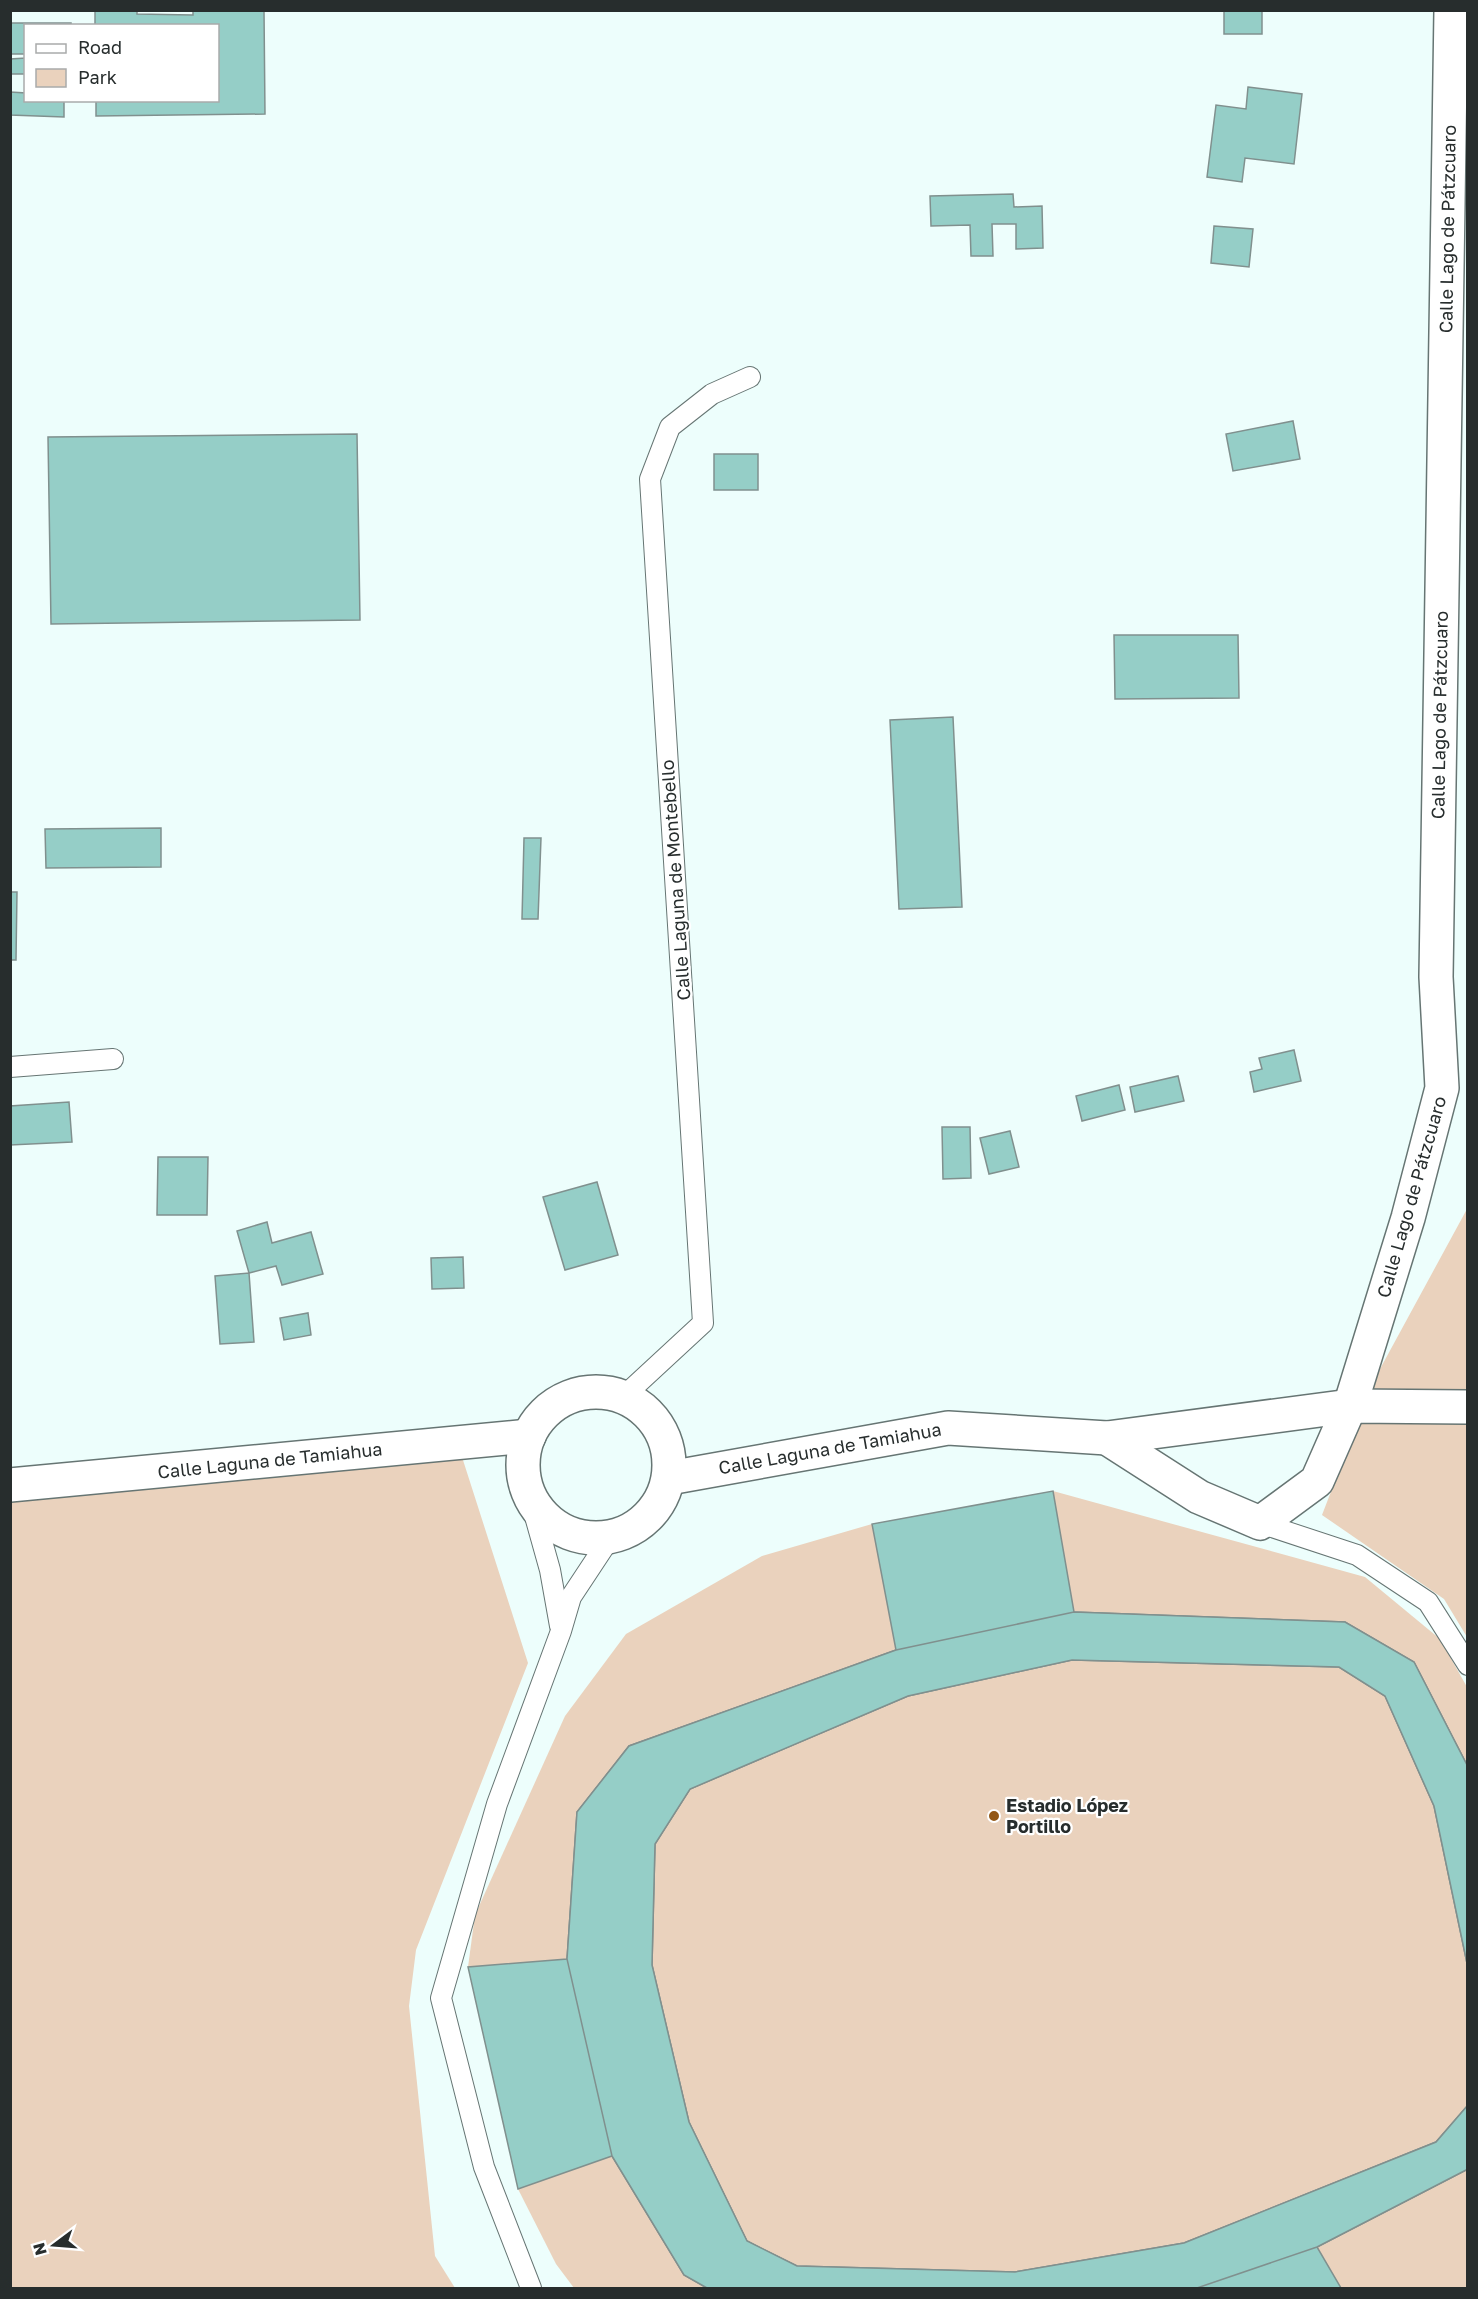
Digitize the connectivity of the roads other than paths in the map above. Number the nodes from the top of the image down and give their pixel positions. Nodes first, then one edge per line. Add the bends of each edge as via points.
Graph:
1 (1451, 10) edge
2 (750, 376) dead end
3 (113, 1059) dead end
4 (10, 1067) edge
5 (623, 1397) junction
6 (1350, 1406) junction
7 (1467, 1407) edge
8 (529, 1436) junction
9 (1107, 1438) junction
10 (669, 1478) junction
11 (10, 1485) edge
12 (529, 1495) junction
13 (1260, 1523) junction
14 (610, 1538) junction
15 (561, 1631) junction
16 (1467, 1665) edge
17 (531, 2289) edge

1 - 6 street, Calle Lago de Pátzcuaro via 1436,977 1442,1088 1408,1218
2 - 5 lane, Calle Laguna de Montebello via 712,394 670,427 650,479 704,1323
3 - 4 lane
5 - 8 street via 601,1392 579,1394 558,1402 540,1417
5 - 10 street via 644,1410 660,1429 668,1453
6 - 7 street, Calle Laguna de Tamiahua
6 - 9 street, Calle Laguna de Tamiahua
6 - 13 street, Calle Lago de Pátzcuaro via 1317,1481
8 - 11 street, Calle Laguna de Tamiahua
8 - 12 street via 523,1456 523,1476
9 - 10 street, Calle Laguna de Tamiahua via 948,1428
9 - 13 street via 1199,1497
10 - 14 street via 661,1500 648,1517 631,1530
12 - 14 street via 542,1516 562,1530 585,1538
12 - 15 lane via 550,1570
13 - 16 lane via 1357,1555 1428,1602
14 - 15 lane via 571,1597
15 - 17 lane via 497,1804 441,1998 484,2167

